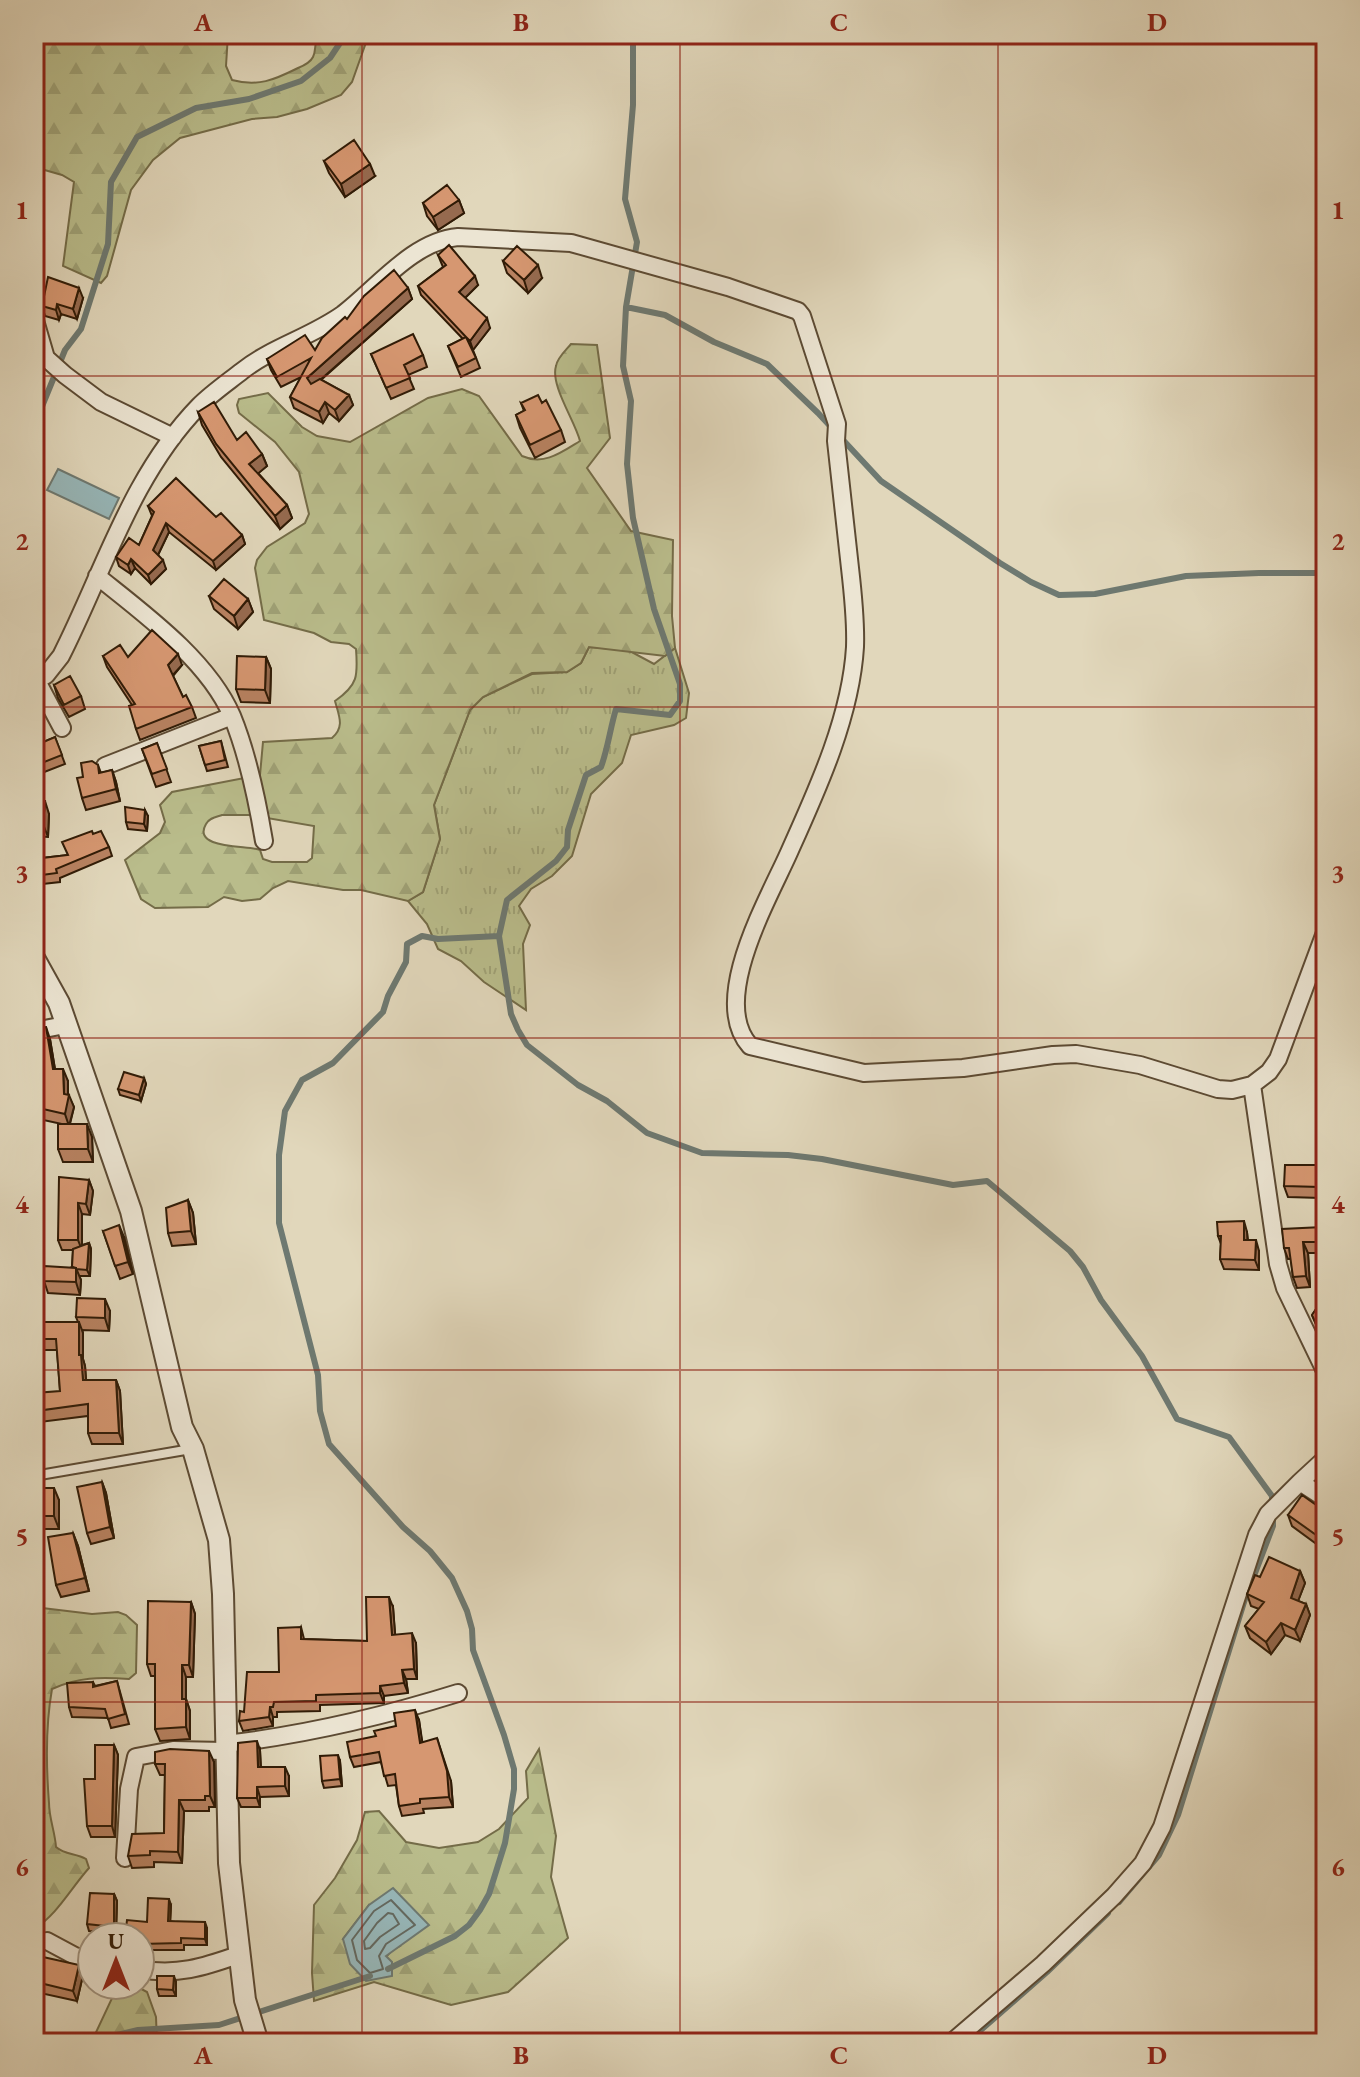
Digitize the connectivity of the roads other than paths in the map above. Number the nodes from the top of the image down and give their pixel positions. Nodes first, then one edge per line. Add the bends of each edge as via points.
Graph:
1 (34, 317) edge
2 (37, 334) edge
3 (173, 437) junction
4 (97, 576) junction
5 (36, 681) edge
6 (232, 716) junction
7 (62, 728) dead end
8 (105, 766) dead end
9 (264, 841) dead end
10 (1326, 930) edge
11 (34, 958) edge
12 (65, 1025) junction
13 (34, 1031) edge
14 (1252, 1085) junction
15 (1326, 1373) edge
16 (193, 1449) junction
17 (1326, 1458) edge
18 (34, 1476) edge
19 (1300, 1482) junction
20 (1326, 1499) edge
21 (458, 1693) dead end
22 (225, 1747) junction
23 (125, 1858) edge
24 (40, 1941) edge
25 (238, 1955) junction
26 (76, 1956) edge
27 (156, 1972) edge
28 (256, 2037) edge
29 (951, 2043) edge

1 - 2 street
2 - 3 street via 46,358 65,375 101,402
3 - 4 street via 130,504
3 - 14 street via 200,404 246,368 323,328 443,238 571,243 801,313 837,424 855,618 850,683 842,721 747,943 738,984 742,1037 750,1046 864,1073 1076,1054 1140,1065 1218,1089
4 - 5 street via 61,656
4 - 6 street via 194,662
5 - 7 street
6 - 8 street
6 - 9 street
10 - 14 street via 1278,1059
11 - 12 street via 54,991
12 - 13 street
12 - 16 street via 131,1211 182,1427
14 - 15 street via 1279,1230 1278,1264
16 - 18 lane
16 - 22 street via 219,1540
17 - 19 street
19 - 20 street
19 - 29 street via 1273,1509 1249,1555 1162,1827 1143,1863 1043,1964
21 - 22 street via 334,1727
22 - 23 street via 136,1757
22 - 25 street
24 - 26 street
25 - 27 street via 197,1969
25 - 28 street

